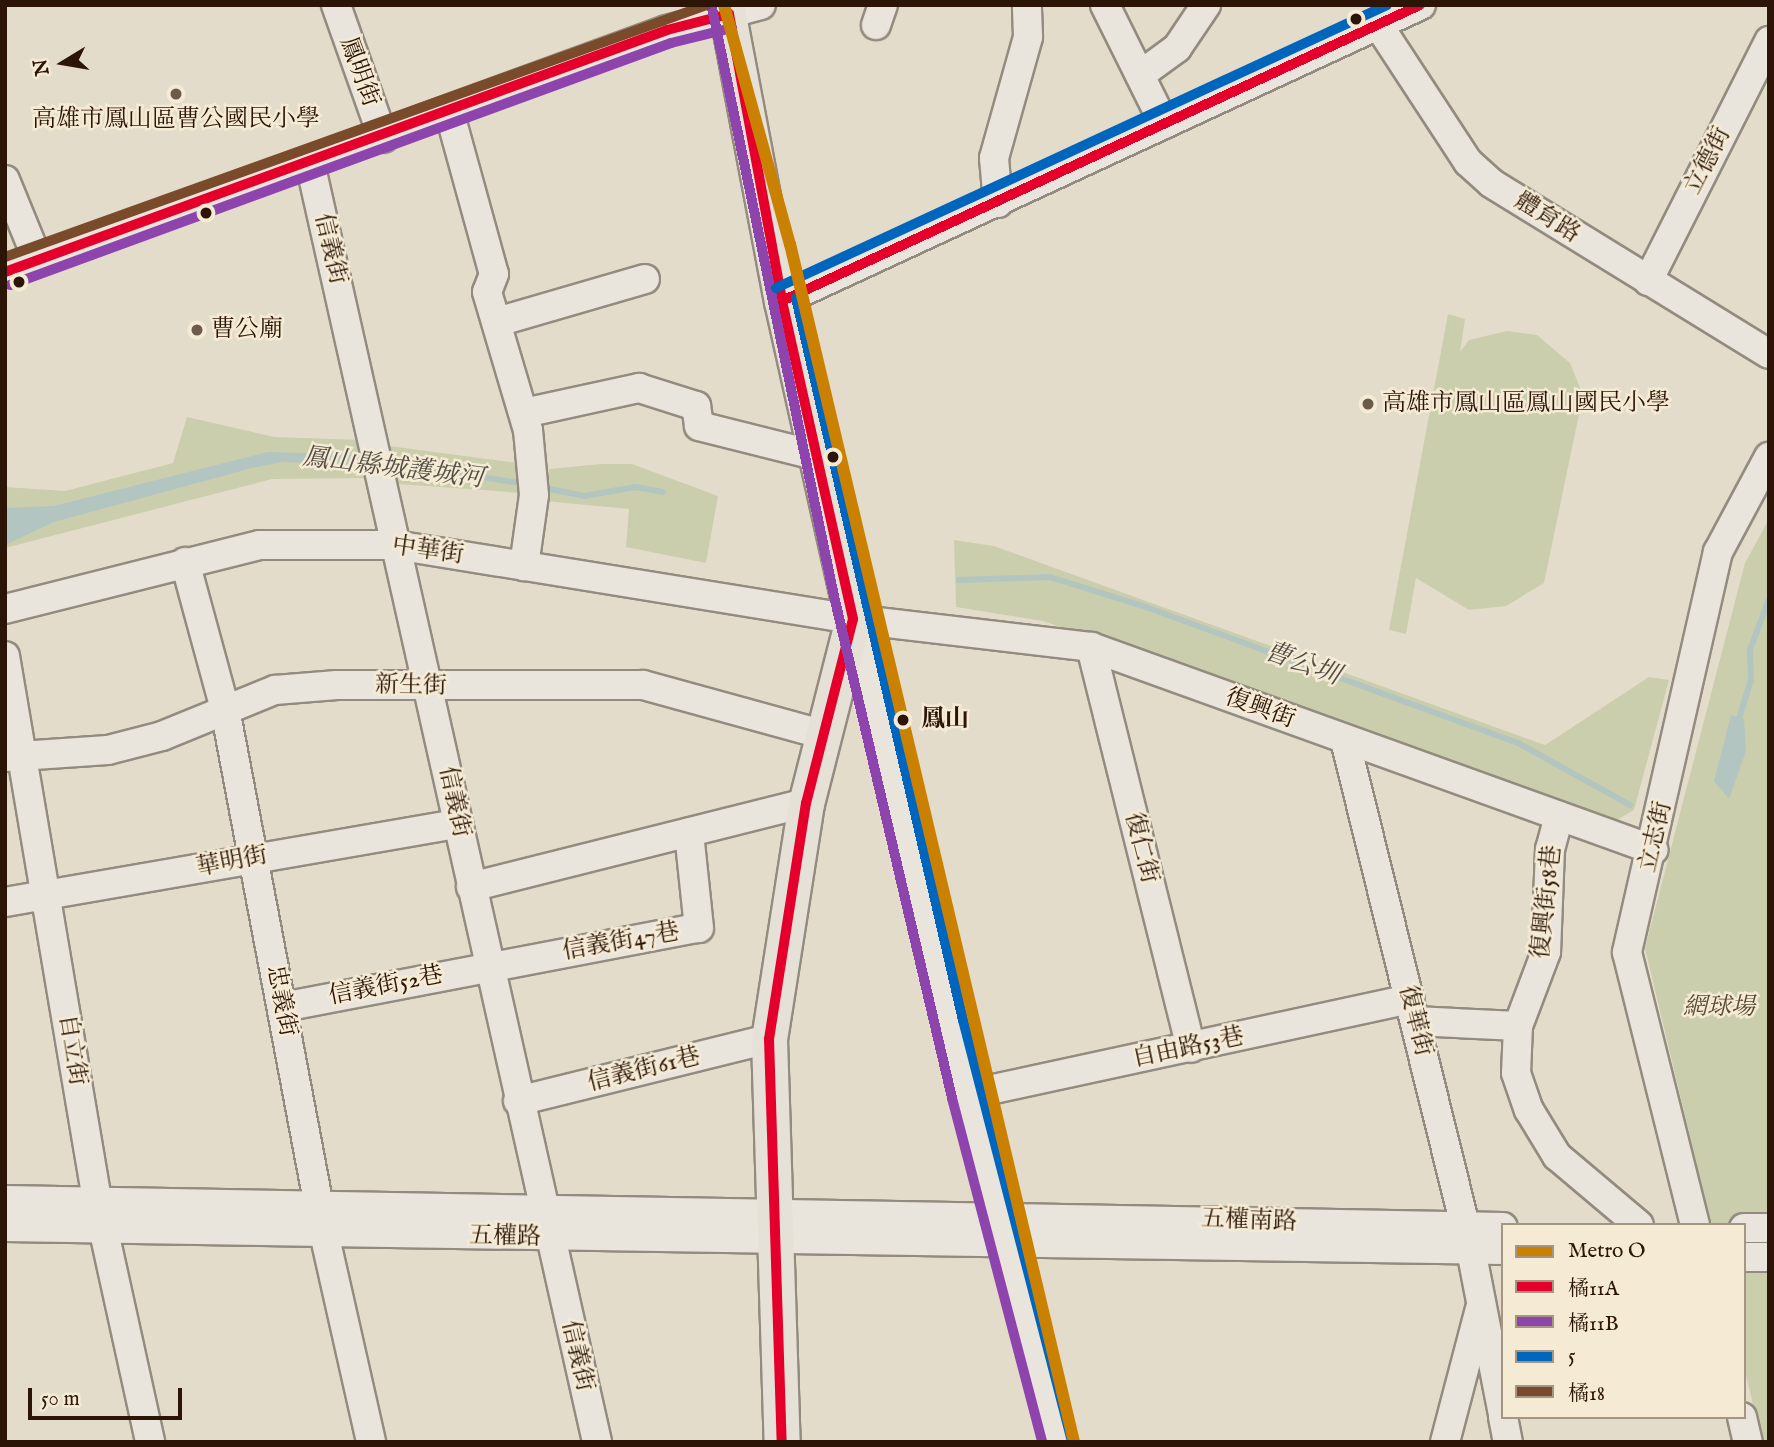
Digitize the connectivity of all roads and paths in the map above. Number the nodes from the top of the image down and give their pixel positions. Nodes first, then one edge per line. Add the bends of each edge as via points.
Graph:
1 (335, 5) edge
2 (1027, 5) edge
3 (1105, 5) edge
4 (1206, 5) edge
5 (1421, 5) edge
6 (739, 8) edge
7 (1379, 26) junction
8 (1769, 41) edge
9 (1140, 75) junction
10 (449, 111) junction
11 (1164, 124) junction
12 (383, 138) junction
13 (310, 163) junction
14 (5, 180) edge
15 (998, 203) junction
16 (38, 261) junction
17 (5, 272) edge
18 (645, 279) dead end
19 (1648, 281) junction
20 (782, 301) junction
21 (497, 322) junction
22 (1769, 354) edge
23 (524, 413) junction
24 (818, 456) junction
25 (1769, 457) edge
26 (395, 545) junction
27 (185, 562) junction
28 (524, 566) junction
29 (5, 609) edge
30 (853, 619) junction
31 (1091, 648) junction
32 (5, 656) edge
33 (430, 688) junction
34 (225, 709) junction
35 (821, 734) junction
36 (1345, 740) junction
37 (15, 758) edge
38 (806, 803) junction
39 (1559, 816) junction
40 (458, 824) junction
41 (689, 833) junction
42 (1654, 850) junction
43 (252, 857) junction
44 (471, 887) junction
45 (46, 895) junction
46 (5, 902) edge
47 (489, 966) junction
48 (283, 1007) junction
49 (1413, 1010) junction
50 (1518, 1026) junction
51 (769, 1039) junction
52 (1191, 1048) junction
53 (966, 1095) junction
54 (518, 1101) junction
55 (5, 1200) edge
56 (97, 1200) junction
57 (318, 1203) junction
58 (542, 1207) junction
59 (996, 1214) junction
60 (1637, 1223) edge
61 (1695, 1223) edge
62 (778, 1225) junction
63 (5, 1227) edge
64 (1501, 1228) edge
65 (1746, 1228) edge
66 (1769, 1228) edge
67 (104, 1229) junction
68 (324, 1233) junction
69 (550, 1238) junction
70 (1468, 1238) junction
71 (1005, 1244) junction
72 (1501, 1249) edge
73 (1746, 1257) edge
74 (1769, 1257) edge
75 (1481, 1303) junction
76 (1501, 1406) edge
77 (1504, 1419) edge
78 (1742, 1419) edge
79 (150, 1442) edge
80 (371, 1442) edge
81 (597, 1442) edge
82 (782, 1442) edge
83 (1057, 1442) edge
84 (1445, 1442) edge
85 (1508, 1442) edge
86 (1748, 1442) edge

1 - 12 street, 鳳明街
2 - 15 street via 1028,37 994,158
3 - 9 street
4 - 9 street via 1177,48
5 - 7 street
6 - 10 street
6 - 20 main road
7 - 11 street
7 - 19 street, 體育路 via 1468,162
8 - 19 street, 立德街
9 - 11 street
10 - 12 street
10 - 21 street via 494,274 487,292
11 - 15 street
12 - 13 street
13 - 16 street
13 - 26 street, 信義街
14 - 16 street
15 - 20 street
16 - 17 street
18 - 21 street
19 - 22 street, 體育路
20 - 24 main road
21 - 23 street
23 - 24 street via 639,388 696,406 699,426
23 - 28 street via 534,485
24 - 30 main road
25 - 42 street, 立志街 via 1718,552
26 - 27 street, 中華街 via 260,545
26 - 28 street, 中華街
26 - 33 street, 信義街
27 - 29 street, 中華街
27 - 34 street, 忠義街
28 - 30 street, 中華街
30 - 31 street, 復興街
30 - 35 main road
30 - 53 street
31 - 36 street, 復興街
31 - 52 street, 復仁街
32 - 37 street, 自立街
33 - 34 street, 新生街 via 275,690
33 - 35 street, 新生街 via 643,685
33 - 40 street, 信義街
34 - 37 street, 新生街 via 108,750
34 - 43 street, 忠義街
35 - 38 main road
36 - 39 street, 復興街
36 - 49 street, 復華街
37 - 45 street, 自立街
38 - 41 street
38 - 51 main road
39 - 42 street, 復興街
39 - 50 street, 復興街58巷 via 1550,849 1546,952
40 - 43 street, 華明街
40 - 44 street, 信義街
41 - 44 street
41 - 47 street, 信義街47巷 via 699,928
42 - 61 street, 立志街 via 1627,952
43 - 45 street, 華明街
43 - 48 street, 忠義街
44 - 47 street, 信義街
45 - 46 street, 華明街
45 - 56 street, 自立街
47 - 48 street, 信義街52巷
47 - 54 street, 信義街
48 - 57 street, 忠義街
49 - 50 street, 自由路53巷
49 - 52 street, 自由路53巷
49 - 70 street, 復華街
50 - 60 street, 復興街58巷 via 1516,1073 1529,1110 1558,1156
51 - 54 street, 信義街61巷
51 - 62 main road
52 - 53 street, 自由路53巷
53 - 59 street
54 - 58 street, 信義街
55 - 56 street, 五權路
56 - 57 street, 五權路
56 - 67 street, 自立街
57 - 58 street, 五權路
57 - 68 street, 忠義街
58 - 62 street, 五權路
58 - 69 street, 信義街
59 - 62 street, 五權路
59 - 70 street, 五權南路
59 - 71 street
62 - 69 street, 五權路
62 - 71 street, 五權路
62 - 82 main road
63 - 67 street, 五權路
64 - 70 street, 五權南路
65 - 66 street
67 - 68 street, 五權路
67 - 79 street, 自立街
68 - 69 street, 五權路
68 - 80 street, 忠義街
69 - 81 street, 信義街
70 - 71 street, 五權南路
70 - 72 street, 五權南路
70 - 75 street, 復華街
71 - 83 street
73 - 74 street
75 - 76 street, 復華街
75 - 84 street, 復華街
77 - 85 street, 復華街
78 - 86 street

